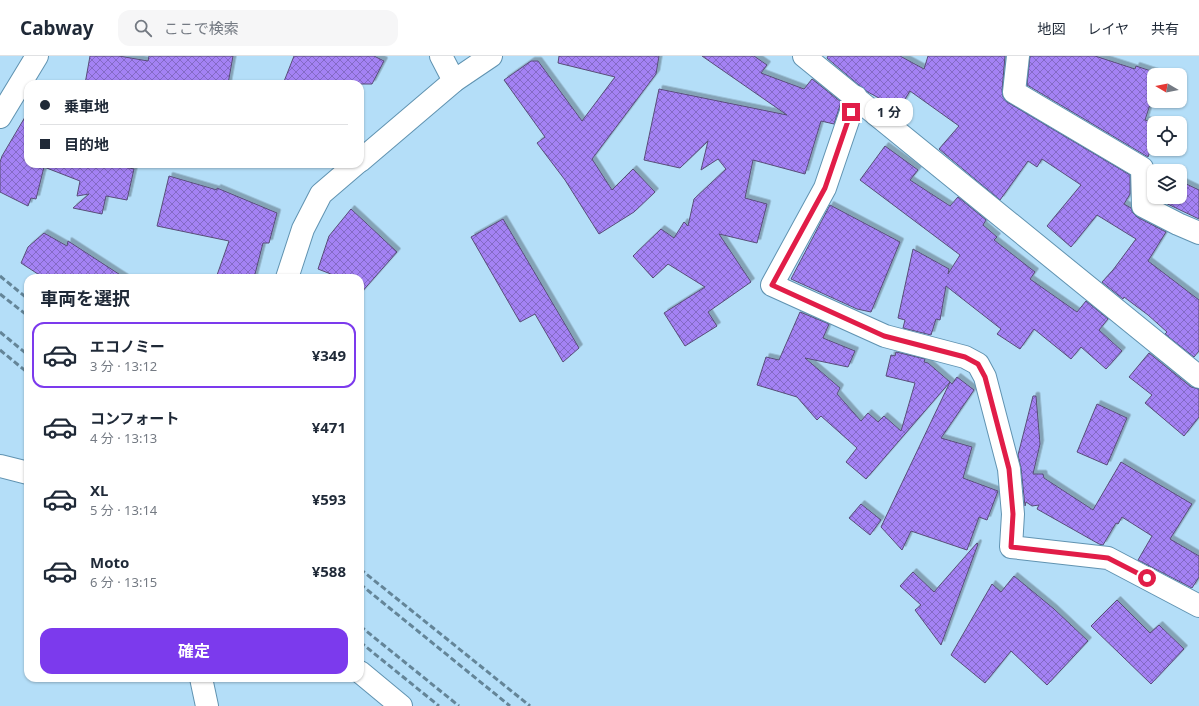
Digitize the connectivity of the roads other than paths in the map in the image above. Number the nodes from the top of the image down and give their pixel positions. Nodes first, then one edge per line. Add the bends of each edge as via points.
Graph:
1 (37, 56) edge
2 (440, 56) edge
3 (491, 56) edge
4 (804, 56) edge
5 (1018, 56) edge
6 (454, 81) junction
7 (856, 97) junction
8 (0, 116) edge
9 (364, 158) edge
10 (351, 168) edge
11 (1199, 233) edge
12 (288, 274) edge
13 (1199, 377) edge
14 (0, 466) edge
15 (24, 472) edge
16 (1199, 606) edge
17 (364, 675) edge
18 (202, 682) edge
19 (207, 706) edge
20 (401, 706) edge

1 - 8 street
2 - 6 street
3 - 6 street
4 - 7 street
5 - 11 street via 1014,92 1142,168 1143,206
6 - 9 street
7 - 13 street
7 - 16 street via 825,188 772,285 884,336 965,357 978,364 985,377 1009,469 1013,514 1011,547 1108,558
10 - 12 street via 321,194 303,229
14 - 15 street
17 - 20 street
18 - 19 street

